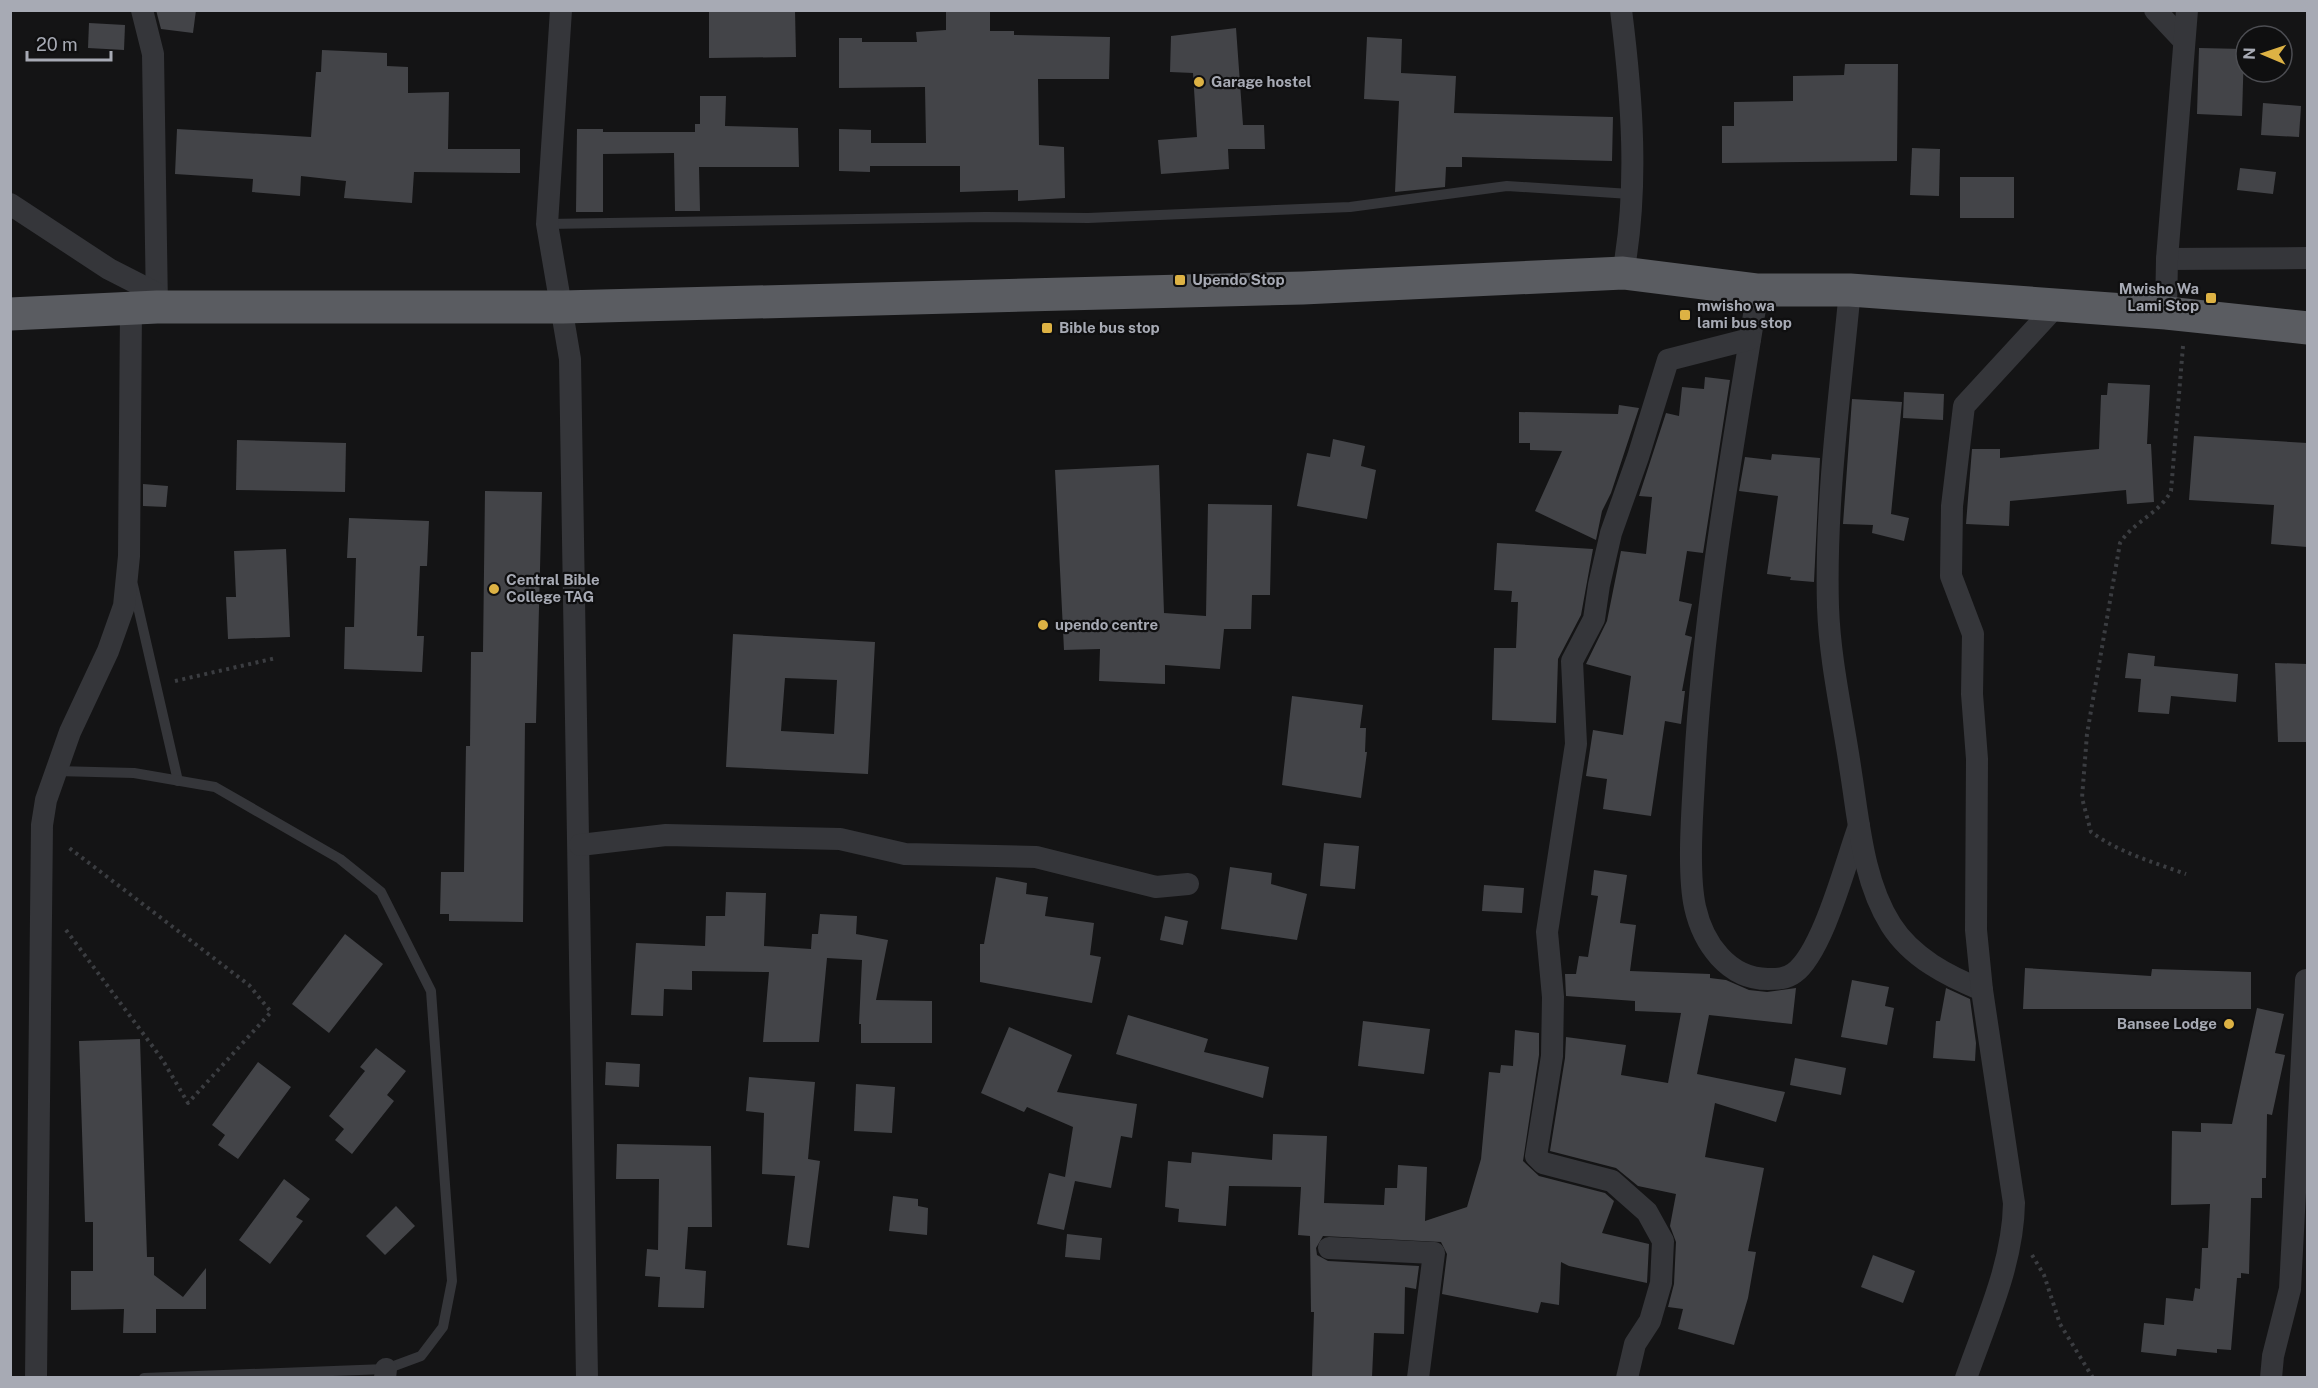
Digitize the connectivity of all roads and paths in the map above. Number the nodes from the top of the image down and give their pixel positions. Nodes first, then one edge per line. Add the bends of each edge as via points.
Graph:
1 (142, 10) edge
2 (561, 10) edge
3 (1621, 10) edge
4 (2155, 10) edge
5 (2187, 10) edge
6 (2184, 41) junction
7 (1630, 194) junction
8 (10, 204) edge
9 (547, 224) junction
10 (2307, 258) edge
11 (2167, 259) junction
12 (1623, 273) junction
13 (1758, 290) junction
14 (1850, 290) junction
15 (148, 303) junction
16 (2057, 305) junction
17 (563, 307) junction
18 (10, 314) edge
19 (2176, 314) junction
20 (2307, 328) edge
21 (1750, 339) junction
22 (128, 562) junction
23 (276, 658) dead end
24 (156, 685) junction
25 (56, 771) junction
26 (178, 781) junction
27 (42, 825) junction
28 (1859, 826) junction
29 (580, 844) junction
30 (2186, 874) dead end
31 (41, 882) junction
32 (1188, 884) dead end
33 (2306, 980) dead end
34 (1982, 990) junction
35 (2013, 1229) junction
36 (1329, 1248) dead end
37 (386, 1373) edge
38 (36, 1377) edge
39 (144, 1377) edge
40 (587, 1377) edge
41 (1418, 1377) edge
42 (1627, 1377) edge
43 (1966, 1377) edge
44 (2093, 1377) edge
45 (2271, 1377) edge

1 - 15 street via 153,54
2 - 9 street
3 - 7 street via 1632,92
4 - 6 street
5 - 6 street
6 - 11 street
7 - 9 lane via 1507,186 1350,207 1088,218
7 - 12 street via 1630,237
8 - 15 street via 109,269
9 - 17 street
10 - 11 street
11 - 19 street
12 - 13 highway
12 - 17 highway via 1303,288
13 - 14 highway
13 - 21 street
14 - 16 highway
14 - 28 street via 1834,474 1828,608 1836,690
15 - 17 highway
15 - 18 highway
15 - 22 street
16 - 19 highway
16 - 34 street via 1964,406 1953,495 1951,576 1973,634 1976,930
17 - 29 street via 570,359
19 - 20 highway
19 - 30 path via 2171,491 2160,509 2120,543 2086,734 2082,798 2091,832 2106,843
21 - 28 street via 1700,683 1694,782 1695,906 1702,930 1722,961 1743,976 1786,978 1796,972 1820,936
21 - 42 street via 1668,360 1611,533 1594,619 1572,661 1576,744 1547,933 1553,997 1552,1056 1536,1156 1543,1163 1612,1181 1647,1212 1663,1241 1661,1283 1650,1321 1635,1344
22 - 24 lane
22 - 25 street via 119,624
23 - 24 path
24 - 26 lane
25 - 26 lane via 134,773
25 - 27 street
26 - 37 lane via 215,787 340,859 381,892 431,991 452,1281 443,1327 421,1356
27 - 31 street
27 - 31 path via 249,985 271,1012 188,1103 162,1059 67,931
28 - 34 street via 1876,895 1892,926 1928,964
29 - 32 street via 666,835 840,839 905,854 1036,857 1156,887
29 - 40 street
31 - 38 street
33 - 45 street via 2290,1289
34 - 35 street via 2010,1174
35 - 43 street via 1995,1299
35 - 44 path via 2044,1275 2060,1324
36 - 41 street via 1434,1252
37 - 39 lane

